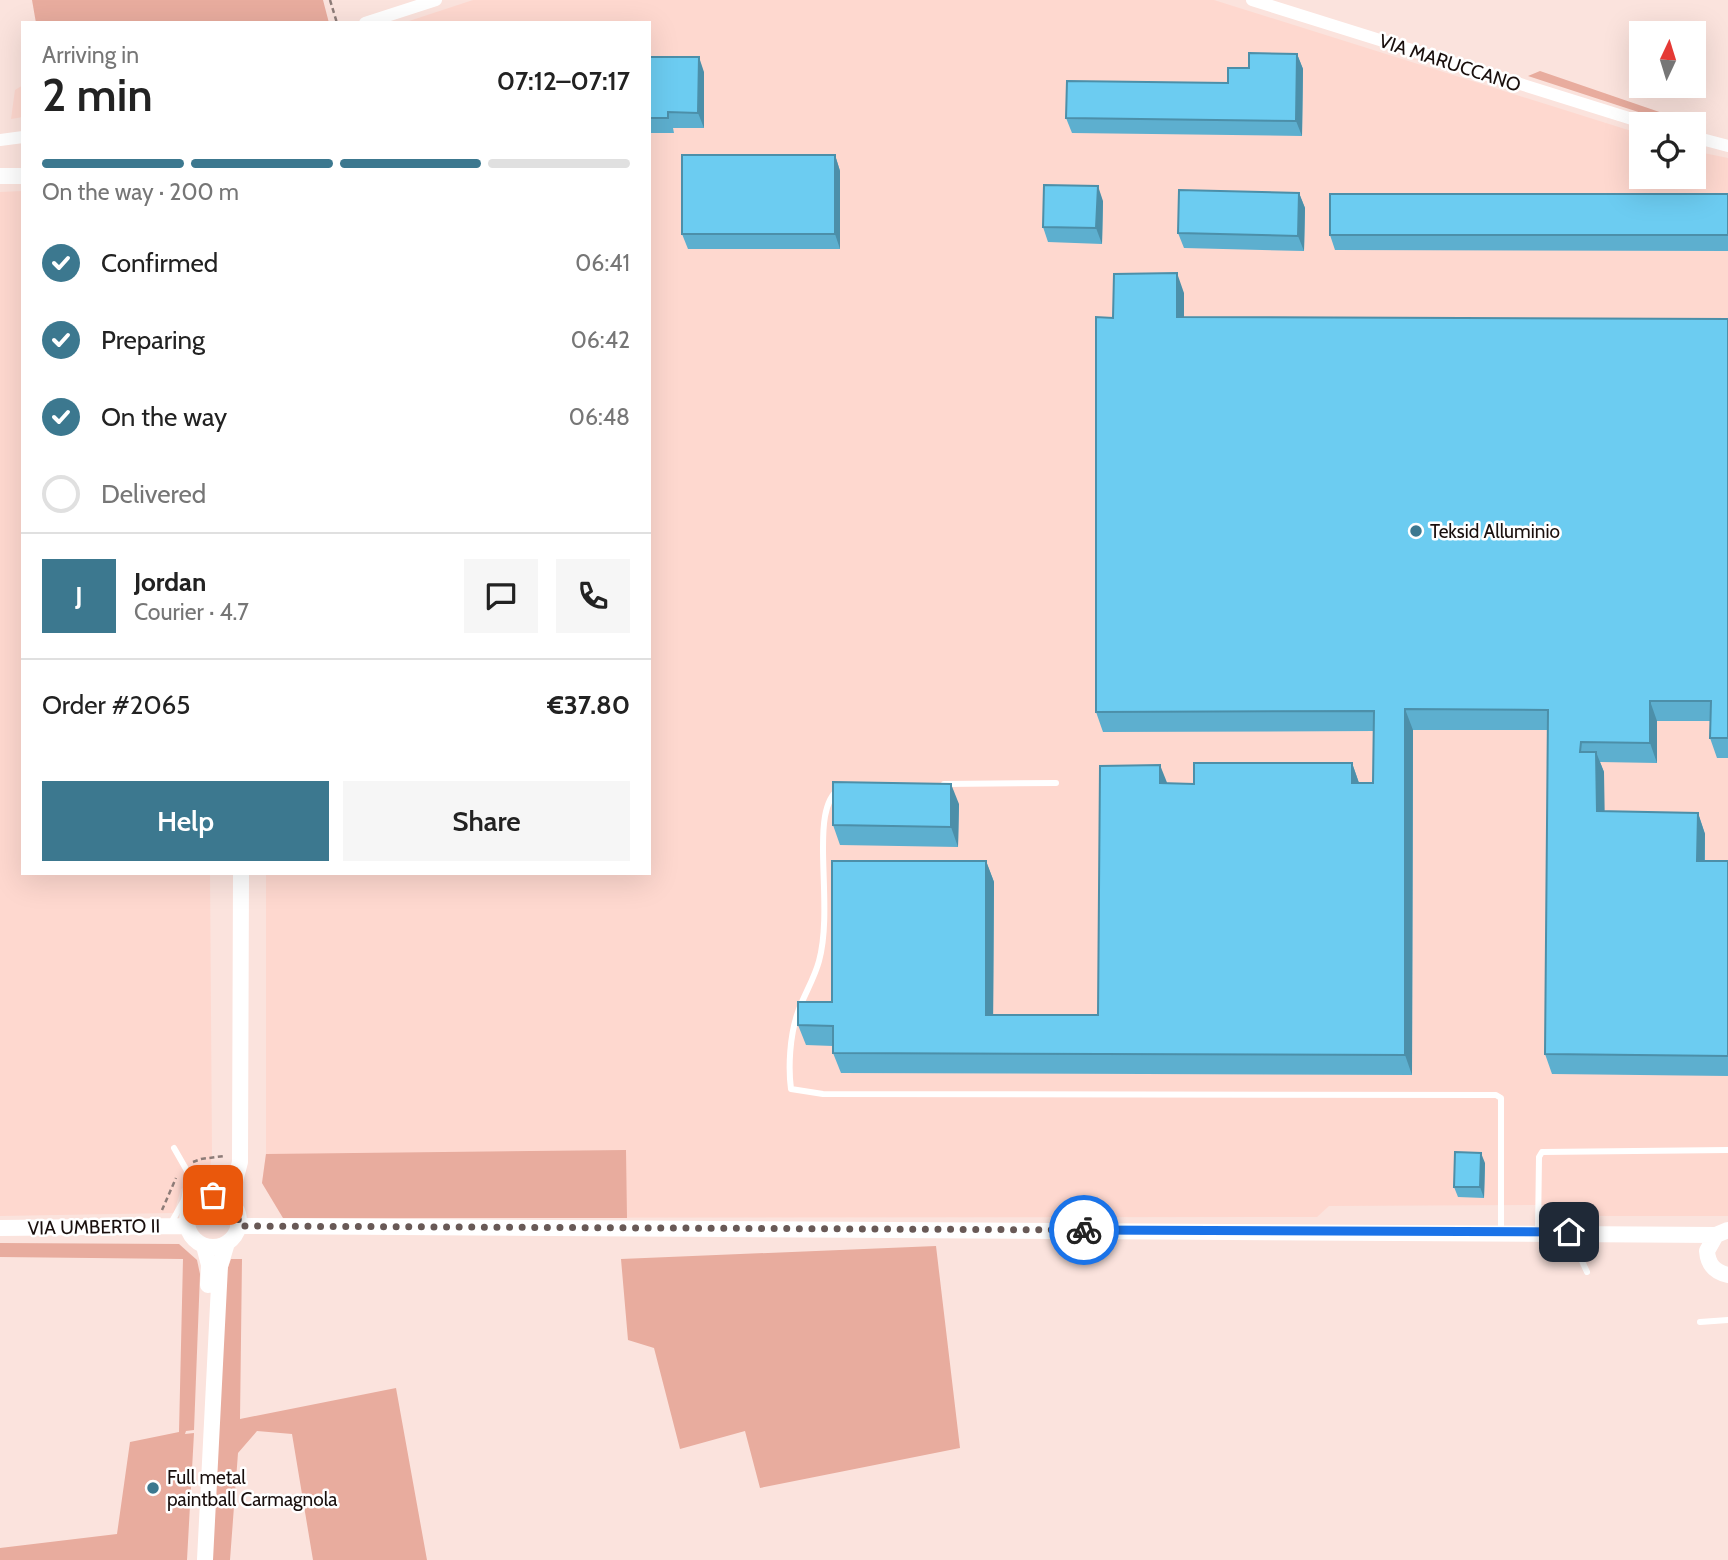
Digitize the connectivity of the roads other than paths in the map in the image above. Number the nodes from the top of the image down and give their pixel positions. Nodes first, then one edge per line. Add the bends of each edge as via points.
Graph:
1 (436, 0) edge
2 (1252, 0) edge
3 (371, 21) edge
4 (1629, 118) edge
5 (21, 137) edge
6 (0, 140) edge
7 (1706, 140) edge
8 (1728, 146) edge
9 (0, 176) edge
10 (21, 176) edge
11 (1056, 783) dead end
12 (937, 785) edge
13 (849, 786) edge
14 (241, 875) edge
15 (174, 1148) dead end
16 (1728, 1150) edge
17 (234, 1159) junction
18 (189, 1174) junction
19 (202, 1197) junction
20 (224, 1198) junction
21 (169, 1226) junction
22 (187, 1226) junction
23 (239, 1226) junction
24 (0, 1228) edge
25 (1502, 1232) junction
26 (1538, 1232) junction
27 (1569, 1232) junction
28 (1722, 1232) edge
29 (1676, 1235) junction
30 (227, 1243) junction
31 (204, 1245) junction
32 (1707, 1251) junction
33 (1587, 1272) dead end
34 (1726, 1278) edge
35 (1728, 1320) edge
36 (1700, 1322) dead end
37 (194, 1560) edge
38 (205, 1560) edge

1 - 3 street
2 - 4 street, VIA MARUCCANO
5 - 6 street
7 - 8 street
9 - 10 street
11 - 12 lane
13 - 25 lane via 833,793 823,830 823,938 820,960 792,1038 791,1089 823,1094 1496,1095 1501,1098
14 - 17 street
15 - 18 lane
16 - 26 lane via 1542,1152
17 - 18 lane via 219,1182
17 - 20 street via 235,1181
18 - 19 lane
18 - 21 lane via 184,1200
19 - 20 street
19 - 22 street via 193,1204
20 - 23 street via 233,1204
21 - 22 street, VIA UMBERTO II
21 - 24 street, VIA UMBERTO II
22 - 31 street
23 - 25 street
23 - 30 street
25 - 26 street
26 - 27 street
27 - 29 street
27 - 33 lane
28 - 29 street
28 - 32 street via 1711,1239
29 - 32 street
30 - 31 street
30 - 38 street via 220,1266
31 - 37 street via 209,1265
32 - 34 street via 1710,1264
35 - 36 lane

